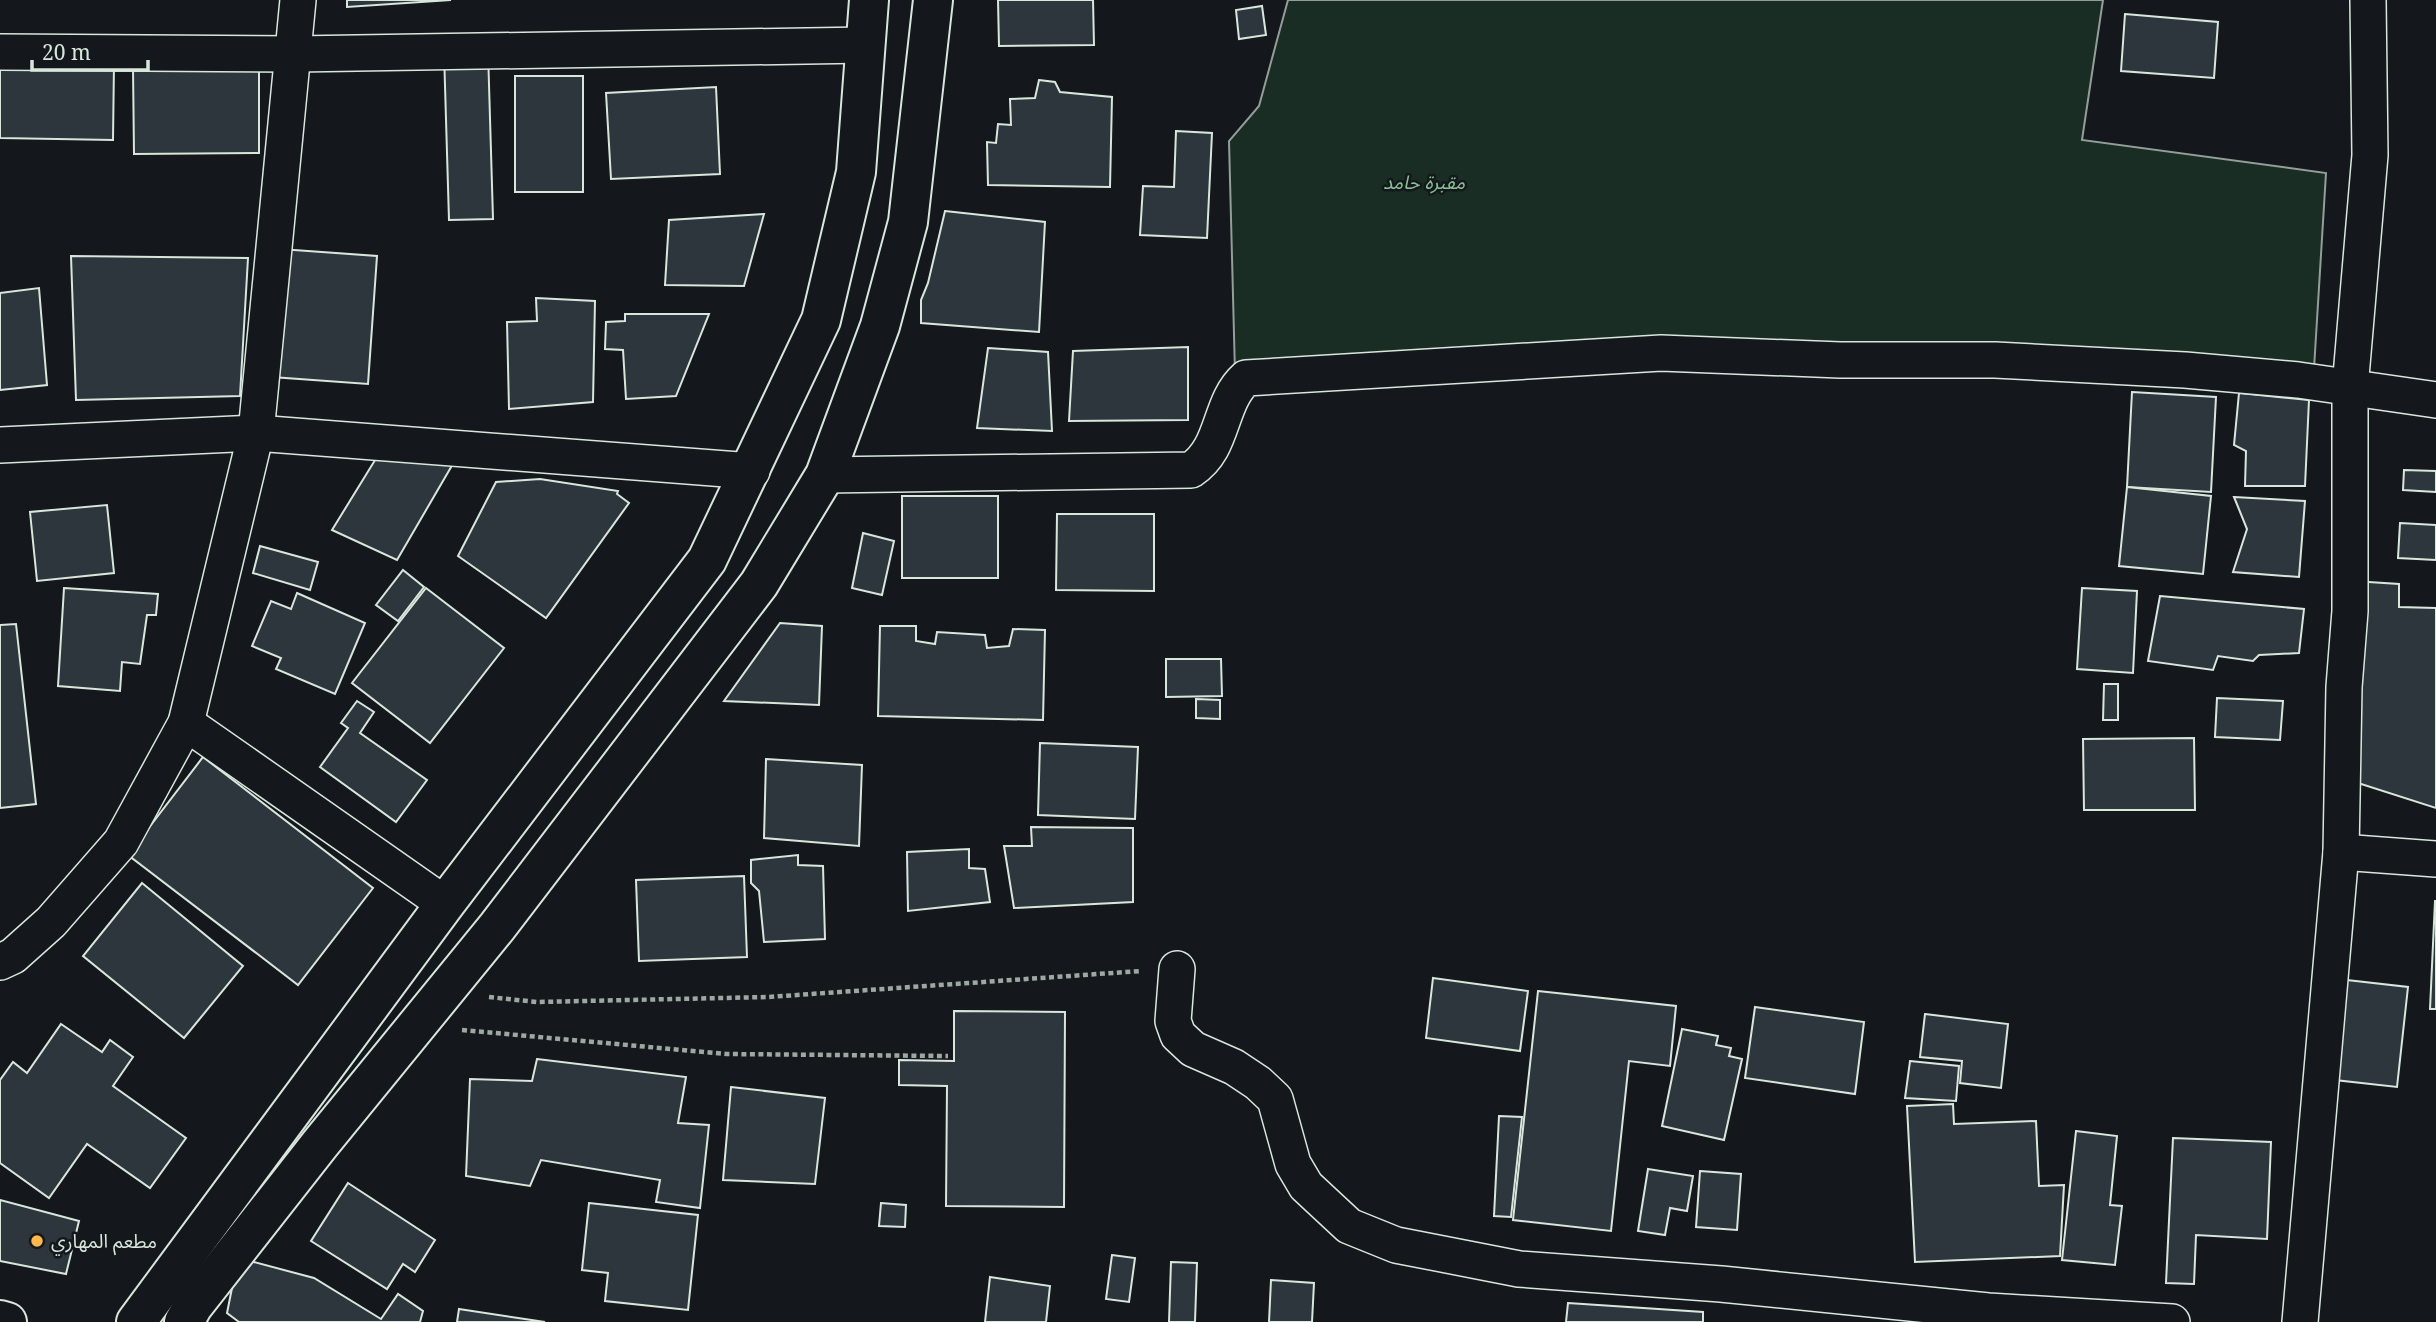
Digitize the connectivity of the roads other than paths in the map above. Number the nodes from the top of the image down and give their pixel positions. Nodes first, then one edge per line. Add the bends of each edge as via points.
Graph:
1 (299, 0) edge
2 (869, 0) edge
3 (933, 0) edge
4 (2368, 0) edge
5 (866, 45) junction
6 (0, 52) edge
7 (296, 54) junction
8 (2350, 388) junction
9 (2436, 400) edge
10 (256, 433) junction
11 (0, 444) edge
12 (752, 471) junction
13 (825, 475) junction
14 (186, 723) junction
15 (2341, 852) junction
16 (2436, 859) edge
17 (445, 904) junction
18 (0, 962) edge
19 (1177, 969) road end
20 (0, 1320) edge
21 (7, 1322) edge
22 (136, 1322) edge
23 (184, 1322) edge
24 (2172, 1322) edge
25 (2300, 1322) edge

1 - 7 street
2 - 5 main road
3 - 13 main road via 908,222 880,326
4 - 8 street via 2370,155
5 - 7 street
5 - 12 main road via 856,172 832,282 821,320
6 - 7 street
7 - 10 street
8 - 9 street
8 - 13 street via 2185,370 1995,360 1661,353 1566,357 1245,378 1233,394 1214,445 1191,470
8 - 15 street via 2350,611
10 - 11 street
10 - 12 street
10 - 14 street
12 - 17 main road via 707,560
13 - 23 main road via 759,584 497,927 303,1166
14 - 17 street
14 - 18 street via 121,842 51,922
15 - 16 street
15 - 25 street
17 - 22 main road
19 - 24 street via 1173,1021 1178,1035 1193,1049 1258,1083 1275,1099 1293,1164 1306,1186 1349,1226 1396,1245 1519,1269 1988,1311
20 - 21 main road

